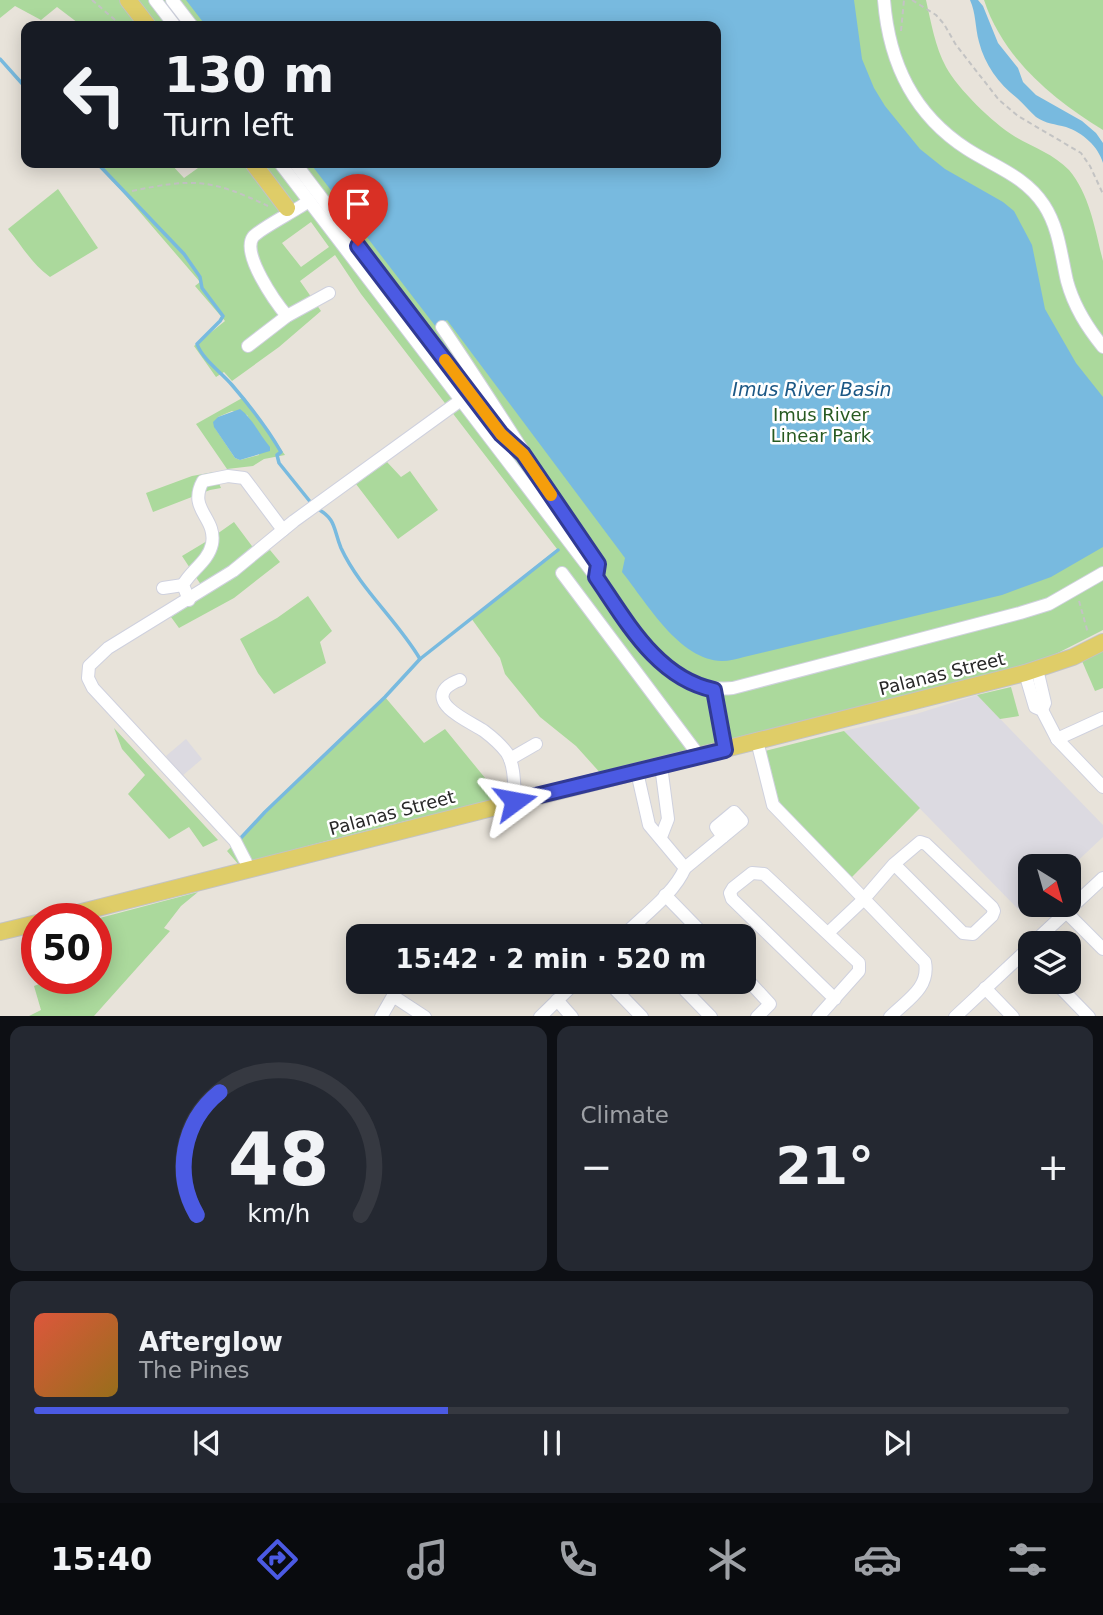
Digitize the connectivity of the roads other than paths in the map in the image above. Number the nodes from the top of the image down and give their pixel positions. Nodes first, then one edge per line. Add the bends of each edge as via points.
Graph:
1 (128, 0) edge
2 (155, 0) edge
3 (172, 0) edge
4 (884, 0) edge
5 (144, 21) edge
6 (171, 21) edge
7 (188, 21) edge
8 (257, 168) edge
9 (284, 168) edge
10 (299, 168) edge
11 (309, 201) junction
12 (288, 212) junction
13 (329, 293) dead end
14 (287, 316) junction
15 (442, 327) dead end
16 (248, 346) dead end
17 (1103, 347) edge
18 (461, 400) junction
19 (523, 454) junction
20 (283, 530) junction
21 (562, 573) dead end
22 (1103, 573) edge
23 (596, 577) junction
24 (183, 585) junction
25 (163, 588) dead end
26 (189, 600) junction
27 (1098, 645) edge
28 (1031, 671) junction
29 (460, 680) dead end
30 (714, 690) junction
31 (1103, 718) edge
32 (1057, 739) junction
33 (757, 741) junction
34 (536, 744) dead end
35 (725, 750) junction
36 (699, 757) junction
37 (510, 759) junction
38 (661, 766) junction
39 (636, 772) junction
40 (1103, 787) edge
41 (515, 801) junction
42 (661, 837) junction
43 (723, 837) dead end
44 (894, 864) junction
45 (685, 868) junction
46 (250, 870) junction
47 (1103, 878) edge
48 (665, 895) junction
49 (1082, 897) edge
50 (863, 900) junction
51 (112, 904) edge
52 (1061, 917) edge
53 (1071, 917) edge
54 (637, 924) edge
55 (693, 924) edge
56 (21, 927) edge
57 (1048, 931) edge
58 (0, 932) edge
59 (828, 933) junction
60 (1103, 949) edge
61 (1018, 959) edge
62 (985, 988) junction
63 (756, 989) edge
64 (563, 994) edge
65 (620, 994) edge
66 (689, 994) edge
67 (1067, 994) edge
68 (835, 999) junction
69 (557, 1000) junction
70 (382, 1016) edge
71 (423, 1016) edge
72 (541, 1016) edge
73 (571, 1016) edge
74 (641, 1016) edge
75 (710, 1016) edge
76 (758, 1016) edge
77 (819, 1016) edge
78 (891, 1016) edge
79 (956, 1016) edge
80 (1012, 1016) edge
81 (1088, 1016) edge

1 - 5 main road
2 - 6 street
3 - 7 street
4 - 17 street via 889,38 910,93 951,137 1036,192 1054,222 1075,305
8 - 12 main road
9 - 11 street
10 - 19 street via 501,434
11 - 12 street
11 - 18 street
12 - 14 street via 252,238 250,245 259,273
13 - 14 street
14 - 16 street
15 - 19 street
18 - 20 street
18 - 23 street
19 - 23 street via 598,564
20 - 24 street via 243,478 203,481 197,499 211,527 212,547
20 - 26 street
21 - 36 street
22 - 30 street via 1049,604 1020,613
23 - 30 street via 659,661 678,677
24 - 25 street
24 - 26 street
26 - 46 street via 108,648 89,666 88,678 235,841
27 - 28 main road, Palanas Street
28 - 32 street via 1045,703 1042,710
28 - 33 main road, Palanas Street
29 - 37 street via 443,692 446,705 482,729
30 - 35 street
31 - 32 street
32 - 40 street
33 - 35 main road, Palanas Street
33 - 50 street via 773,805
34 - 37 street
35 - 36 main road, Palanas Street
36 - 38 main road, Palanas Street
37 - 41 street
38 - 39 main road, Palanas Street
38 - 42 street via 667,820
39 - 41 main road, Palanas Street
39 - 42 street via 649,825
41 - 46 main road, Palanas Street
42 - 45 street
43 - 45 street
44 - 44 street via 920,842 926,844 992,906 992,916 973,934 963,933
44 - 50 street
45 - 48 street
46 - 51 main road, Palanas Street
47 - 49 street
48 - 54 street
48 - 55 street
50 - 59 street
50 - 78 street via 925,962 923,985
52 - 57 street
53 - 60 street
56 - 58 main road
59 - 68 street via 861,967
59 - 68 street via 764,874 752,873 730,893
61 - 62 street
62 - 79 street
62 - 80 street
63 - 76 street via 770,1004
64 - 69 street
65 - 74 street
66 - 75 street
67 - 81 street
68 - 77 street
69 - 72 street
69 - 73 street
70 - 71 street via 393,996

